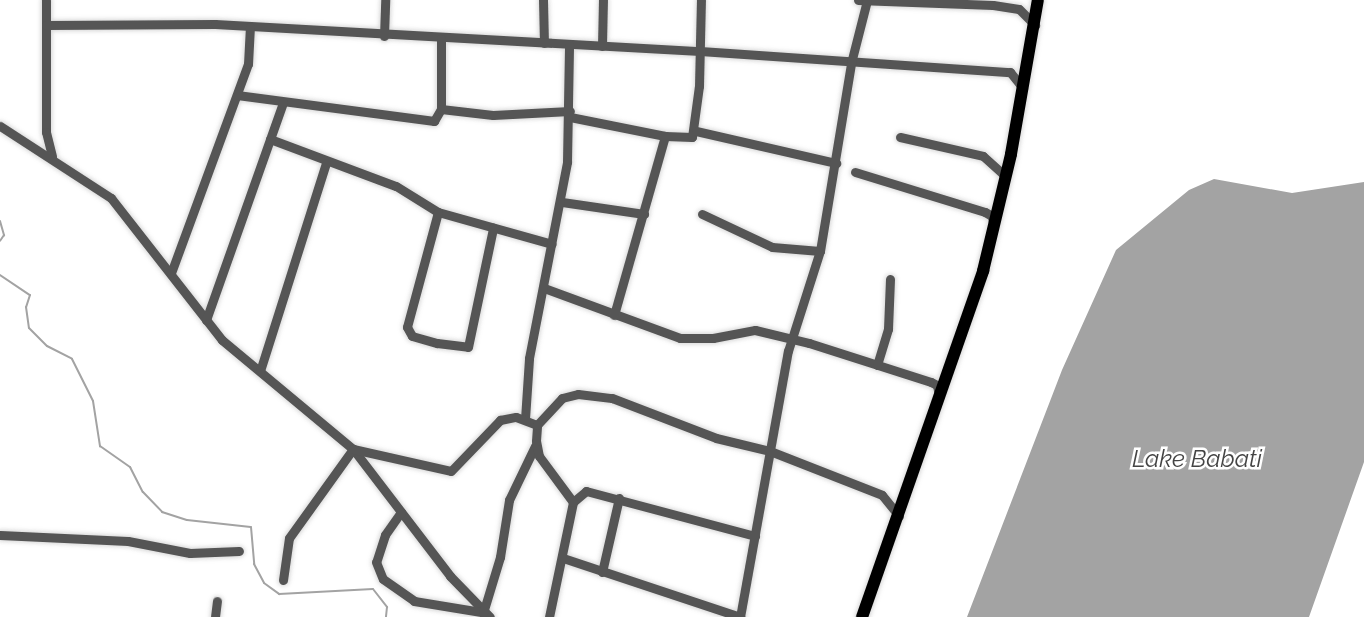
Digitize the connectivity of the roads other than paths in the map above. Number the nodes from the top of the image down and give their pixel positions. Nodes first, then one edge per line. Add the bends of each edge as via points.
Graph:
1 (46, 0) edge
2 (385, 0) edge
3 (543, 0) edge
4 (603, 0) edge
5 (702, 0) edge
6 (864, 0) edge
7 (1038, 0) edge
8 (47, 25) junction
9 (1035, 25) junction
10 (250, 27) junction
11 (384, 36) junction
12 (441, 39) junction
13 (544, 43) junction
14 (569, 44) junction
15 (601, 46) junction
16 (700, 51) junction
17 (850, 63) junction
18 (1023, 88) junction
19 (237, 95) junction
20 (283, 103) junction
21 (441, 109) junction
22 (570, 114) junction
23 (0, 126) edge
24 (696, 131) junction
25 (665, 136) junction
26 (900, 137) dead end
27 (270, 139) junction
28 (52, 156) junction
29 (326, 163) junction
30 (836, 163) junction
31 (855, 172) dead end
32 (1006, 177) junction
33 (562, 202) junction
34 (438, 212) junction
35 (644, 214) junction
36 (702, 214) dead end
37 (493, 228) junction
38 (993, 232) junction
39 (552, 244) junction
40 (820, 251) junction
41 (171, 273) junction
42 (890, 279) dead end
43 (544, 288) junction
44 (614, 315) junction
45 (206, 320) junction
46 (792, 338) junction
47 (877, 365) junction
48 (260, 371) junction
49 (940, 401) junction
50 (525, 419) junction
51 (537, 425) junction
52 (536, 445) junction
53 (353, 449) junction
54 (770, 451) junction
55 (619, 498) junction
56 (573, 502) junction
57 (401, 512) junction
58 (899, 516) junction
59 (0, 535) edge
60 (755, 536) junction
61 (239, 551) dead end
62 (563, 558) junction
63 (602, 572) junction
64 (283, 580) dead end
65 (217, 601) dead end
66 (485, 614) edge
67 (215, 617) edge
68 (550, 617) edge
69 (862, 617) edge

1 - 8 street
2 - 11 street
3 - 13 street
4 - 15 street
5 - 16 street
6 - 9 street via 993,5 1018,9
6 - 17 street
7 - 9 highway
8 - 10 street
8 - 28 street via 46,132
9 - 18 highway
10 - 11 street
10 - 19 street via 248,64
11 - 12 street
12 - 13 street
12 - 21 street
13 - 14 street
14 - 15 street
14 - 22 street
15 - 16 street
16 - 17 street
16 - 24 street
17 - 18 street via 1010,72
17 - 30 street
18 - 32 highway
19 - 20 street
19 - 41 street
20 - 21 street via 434,121
20 - 27 street
21 - 22 street via 493,115
22 - 25 street
22 - 33 street
23 - 28 street
24 - 25 street via 689,138
24 - 30 street
25 - 35 street
26 - 32 street via 983,156
27 - 29 street
27 - 45 street
28 - 41 street via 111,198
29 - 34 street via 396,186
29 - 48 street
30 - 40 street
31 - 38 street via 985,212 992,216
32 - 38 highway
33 - 35 street
33 - 39 street
34 - 37 street
34 - 37 street via 407,327 412,336 468,347
35 - 44 street
36 - 40 street via 772,247
37 - 39 street
38 - 49 highway
39 - 43 street
40 - 46 street
41 - 45 street
42 - 47 street via 888,329
43 - 44 street
43 - 50 street via 529,358
44 - 46 street via 680,338 713,338 755,330
45 - 48 street
46 - 47 street
46 - 54 street
47 - 49 street via 937,385
48 - 53 street
49 - 58 highway
50 - 51 street
50 - 53 street via 505,418 494,424 451,471
51 - 52 street
51 - 54 street via 562,398 595,396 628,403 716,438
52 - 56 street
52 - 66 street via 509,500
53 - 57 street
53 - 64 street via 289,538
54 - 58 street via 882,495
54 - 60 street
55 - 56 street via 586,491
55 - 60 street
55 - 63 street
56 - 62 street
57 - 66 street
57 - 66 street via 385,535 376,562 383,579 414,601
58 - 69 highway
59 - 61 street via 128,541 190,553
60 - 63 street via 740,617
62 - 63 street
62 - 68 street
65 - 67 street

